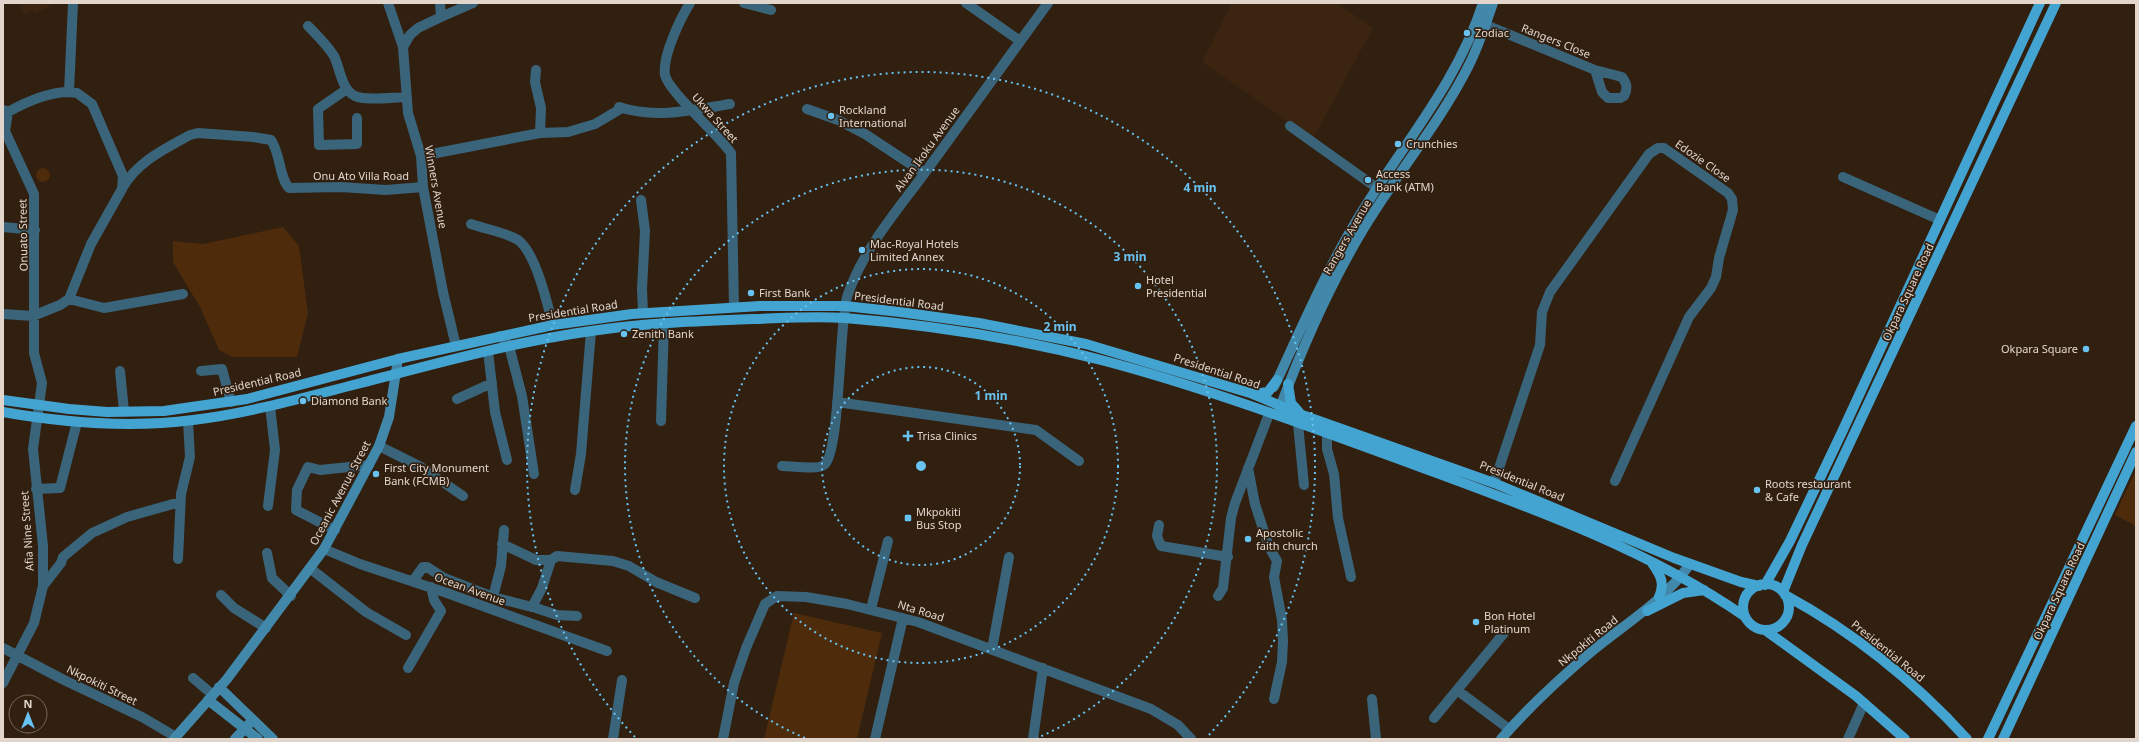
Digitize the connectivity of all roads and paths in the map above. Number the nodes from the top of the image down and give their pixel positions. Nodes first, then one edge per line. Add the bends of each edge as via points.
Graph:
1 (73, 3) edge
2 (388, 3) edge
3 (440, 3) edge
4 (473, 3) edge
5 (690, 3) edge
6 (744, 3) edge
7 (966, 3) edge
8 (1048, 3) edge
9 (1483, 3) edge
10 (1493, 3) edge
11 (2040, 3) edge
12 (2056, 3) edge
13 (771, 10) dead end
14 (441, 17) junction
15 (1486, 25) junction
16 (308, 26) dead end
17 (1020, 41) junction
18 (403, 47) junction
19 (536, 70) dead end
20 (1595, 70) dead end
21 (347, 89) junction
22 (69, 92) junction
23 (407, 97) junction
24 (730, 104) dead end
25 (807, 108) dead end
26 (693, 110) junction
27 (6, 111) edge
28 (357, 118) dead end
29 (1290, 126) dead end
30 (540, 132) junction
31 (421, 156) junction
32 (924, 173) junction
33 (1843, 177) dead end
34 (423, 188) junction
35 (1377, 188) junction
36 (122, 189) junction
37 (641, 200) dead end
38 (1940, 220) junction
39 (1954, 222) junction
40 (471, 224) dead end
41 (3, 227) edge
42 (35, 230) junction
43 (183, 294) dead end
44 (69, 299) junction
45 (845, 306) junction
46 (734, 307) junction
47 (717, 308) junction
48 (643, 313) junction
49 (3, 314) edge
50 (33, 316) junction
51 (842, 318) junction
52 (718, 320) junction
53 (571, 322) junction
54 (664, 323) junction
55 (553, 325) junction
56 (591, 331) junction
57 (572, 334) junction
58 (500, 336) junction
59 (456, 346) junction
60 (510, 346) junction
61 (488, 351) junction
62 (398, 359) junction
63 (120, 371) dead end
64 (201, 371) dead end
65 (396, 374) junction
66 (1278, 380) junction
67 (492, 383) junction
68 (1288, 384) junction
69 (1250, 393) junction
70 (457, 399) dead end
71 (3, 400) edge
72 (1269, 400) junction
73 (231, 402) junction
74 (837, 402) junction
75 (40, 406) junction
76 (270, 406) junction
77 (1281, 406) junction
78 (164, 411) junction
79 (3, 412) edge
80 (124, 412) junction
81 (1270, 414) junction
82 (1305, 416) junction
83 (37, 417) junction
84 (188, 421) junction
85 (661, 421) dead end
86 (77, 422) junction
87 (165, 422) junction
88 (1298, 424) junction
89 (2135, 430) edge
90 (1327, 433) junction
91 (379, 446) junction
92 (2136, 452) edge
93 (1411, 453) junction
94 (507, 460) dead end
95 (1079, 462) dead end
96 (1406, 462) junction
97 (369, 465) junction
98 (782, 466) dead end
99 (1248, 468) junction
100 (534, 474) dead end
101 (1615, 481) dead end
102 (1494, 483) junction
103 (1304, 486) dead end
104 (36, 489) junction
105 (575, 490) dead end
106 (463, 496) dead end
107 (180, 502) junction
108 (268, 506) dead end
109 (1159, 525) dead end
110 (335, 530) junction
111 (504, 530) dead end
112 (888, 541) dead end
113 (502, 544) junction
114 (324, 549) junction
115 (267, 553) dead end
116 (1009, 557) dead end
117 (1228, 557) junction
118 (178, 559) dead end
119 (551, 560) junction
120 (1652, 563) junction
121 (1690, 564) junction
122 (310, 569) junction
123 (1351, 577) dead end
124 (1681, 577) junction
125 (413, 581) junction
126 (1762, 585) junction
127 (43, 586) junction
128 (431, 587) junction
129 (1704, 590) junction
130 (1221, 592) dead end
131 (1784, 593) junction
132 (221, 595) dead end
133 (291, 596) junction
134 (493, 597) junction
135 (1659, 597) junction
136 (696, 598) dead end
137 (532, 606) junction
138 (871, 609) junction
139 (1647, 611) junction
140 (577, 616) dead end
141 (1744, 616) junction
142 (903, 618) junction
143 (266, 628) junction
144 (1765, 630) junction
145 (1504, 633) dead end
146 (406, 635) dead end
147 (3, 648) edge
148 (992, 649) junction
149 (607, 651) dead end
150 (18, 656) junction
151 (408, 668) dead end
152 (1043, 668) junction
153 (193, 678) dead end
154 (622, 680) dead end
155 (3, 683) edge
156 (1457, 690) junction
157 (213, 694) junction
158 (1274, 699) dead end
159 (1372, 699) dead end
160 (1864, 704) junction
161 (1434, 718) dead end
162 (254, 719) junction
163 (244, 728) junction
164 (1509, 729) junction
165 (175, 738) edge
166 (235, 739) edge
167 (258, 739) edge
168 (273, 739) edge
169 (613, 739) edge
170 (723, 739) edge
171 (875, 739) edge
172 (1033, 739) edge
173 (1191, 739) edge
174 (1376, 739) edge
175 (1501, 739) edge
176 (1848, 739) edge
177 (1905, 739) edge
178 (1967, 739) edge
179 (1988, 739) edge
180 (2003, 739) edge

1 - 22 street
2 - 18 street, Winners Avenue
3 - 14 street
4 - 14 street
5 - 26 street, Ukwa Street via 676,29 665,68 665,77 671,88
6 - 13 street
7 - 17 street
8 - 17 street, Alvan Ikoku Avenue
9 - 35 main road, Rangers Avenue via 1454,70
10 - 15 main road, Rangers Avenue
11 - 38 main road, Okpara Square Road
12 - 39 main road, Okpara Square Road
14 - 18 street via 418,28
15 - 20 street, Rangers Close
15 - 68 main road, Rangers Avenue via 1469,65 1449,100 1349,253
16 - 21 street via 334,56
17 - 32 street, Alvan Ikoku Avenue
18 - 23 street, Winners Avenue
19 - 30 street via 535,82 541,108
21 - 23 street via 360,98
21 - 28 street via 318,110 319,145 357,144
22 - 27 street via 35,99
22 - 36 street via 77,93 92,104 123,176
23 - 31 street, Winners Avenue via 408,113
24 - 26 street
25 - 32 street via 865,134
26 - 30 street via 652,113 621,108 595,124 568,132
26 - 46 street, Ukwa Street via 731,153
27 - 42 street, Onuato Street via 5,131 34,194
29 - 35 street
30 - 31 street
31 - 34 street, Winners Avenue
32 - 45 street, Alvan Ikoku Avenue via 869,252
33 - 38 street
34 - 36 street, Onu Ato Villa Road via 289,188 285,184 279,156 271,140 198,133 144,161 129,176
34 - 59 street, Winners Avenue
35 - 66 main road, Rangers Avenue via 1337,253
36 - 44 street via 91,244
37 - 48 street via 645,231
38 - 39 main road
38 - 126 main road, Okpara Square Road via 1790,541
39 - 131 main road, Okpara Square Road via 1802,546
40 - 55 street via 518,240 528,251
41 - 42 street
42 - 50 street, Onuato Street
43 - 44 street via 104,308
44 - 50 street
45 - 46 main road, Presidential Road
45 - 51 street, Alvan Ikoku Avenue
45 - 69 main road, Presidential Road via 979,323 1086,344
46 - 47 main road, Presidential Road
47 - 48 main road, Presidential Road
47 - 52 street
48 - 53 main road, Presidential Road
49 - 50 street
50 - 75 street, Onuato Street via 34,353 42,383
51 - 52 main road, Presidential Road
51 - 74 street, Alvan Ikoku Avenue
51 - 81 main road, Presidential Road via 944,330 1042,346 1106,362
52 - 54 main road, Presidential Road
53 - 55 main road, Presidential Road
53 - 57 street
54 - 56 main road, Presidential Road
54 - 85 street
55 - 58 main road, Presidential Road
56 - 57 main road, Presidential Road
56 - 105 street via 581,454
57 - 60 main road, Presidential Road
58 - 59 main road, Presidential Road
58 - 60 street
59 - 62 main road, Presidential Road
60 - 61 main road, Presidential Road
60 - 100 street via 522,396
61 - 65 main road, Presidential Road
61 - 67 street
62 - 65 main road, Oceanic Avenue Street
62 - 73 main road, Presidential Road
63 - 80 street
64 - 73 street via 222,369
65 - 76 main road, Presidential Road
65 - 91 main road, Oceanic Avenue Street via 389,417
66 - 69 main road via 1268,392
66 - 72 main road, Rangers Avenue
67 - 70 street
67 - 94 street via 495,412
68 - 77 main road, Rangers Avenue
68 - 82 main road via 1293,407
69 - 72 main road, Presidential Road
71 - 75 main road, Presidential Road
72 - 77 main road, Presidential Road
72 - 81 main road, Rangers Avenue
73 - 78 main road, Presidential Road
74 - 95 street via 1036,430
74 - 98 street, Alvan Ikoku Avenue via 831,452 826,465
75 - 80 main road, Presidential Road
75 - 83 street, Onuato Street
76 - 84 main road, Presidential Road
76 - 108 street via 275,450
77 - 81 main road, Rangers Avenue
77 - 82 main road, Presidential Road
78 - 80 main road, Presidential Road
78 - 87 street
79 - 83 main road, Presidential Road
81 - 88 main road, Presidential Road
81 - 99 street
82 - 93 main road, Presidential Road
83 - 86 main road, Presidential Road
83 - 104 street, Afia Nine Street via 33,449
84 - 87 main road, Presidential Road
84 - 107 street via 190,457
86 - 87 main road, Presidential Road
86 - 104 street via 60,488
88 - 90 main road, Presidential Road
88 - 103 street
89 - 179 main road
90 - 96 main road, Presidential Road
90 - 123 street via 1327,449 1334,474 1338,518
91 - 97 main road, Oceanic Avenue Street
91 - 106 street via 421,467
92 - 180 main road, Okpara Square Road
93 - 96 street
93 - 102 main road, Presidential Road
96 - 120 main road, Presidential Road via 1567,524
97 - 110 main road, Oceanic Avenue Street
97 - 110 street via 320,470 308,467 297,490 296,510
99 - 117 street via 1231,518
99 - 158 street via 1255,504 1269,547 1277,561 1274,577 1283,641 1282,662
101 - 102 street, Edozie Close via 1689,317 1711,288 1716,277 1733,210 1732,199 1728,193 1664,148 1658,148 1649,154 1550,292 1542,312 1540,346
102 - 121 main road, Presidential Road
104 - 127 street, Afia Nine Street
107 - 118 street
107 - 127 street via 127,517 92,533 63,557
109 - 117 street via 1157,536 1161,546
110 - 114 main road, Oceanic Avenue Street
111 - 113 street
112 - 138 street
113 - 119 street via 536,560
113 - 134 street via 500,571
114 - 122 main road, Oceanic Avenue Street
114 - 125 street, Ocean Avenue
115 - 133 street via 272,578
116 - 148 street
117 - 130 street
119 - 136 street via 557,556 613,561
119 - 137 street via 542,588
120 - 124 main road, Presidential Road
120 - 135 main road via 1662,580
121 - 124 main road, Nkpokiti Road
121 - 126 main road, Presidential Road via 1741,582
122 - 133 main road, Oceanic Avenue Street
122 - 146 street via 366,612
124 - 129 main road, Presidential Road
124 - 135 main road, Nkpokiti Road
125 - 128 street, Ocean Avenue
125 - 134 street via 423,567 427,567 444,578
126 - 131 main road via 1775,586
126 - 141 main road via 1752,589 1744,601
127 - 150 street, Afia Nine Street via 34,623
128 - 149 street, Ocean Avenue
128 - 151 street via 434,600 441,611
129 - 139 main road via 1683,593
129 - 141 main road, Presidential Road
131 - 144 main road via 1788,606 1786,618 1777,627
131 - 178 main road, Presidential Road via 1835,624 1878,656 1942,712
132 - 143 street via 234,608
133 - 143 main road, Oceanic Avenue Street
134 - 137 street
135 - 139 main road, Nkpokiti Road
137 - 140 street via 556,615
138 - 142 street, Nta Road
138 - 170 street, Nta Road via 806,597 777,596 770,599 765,604 734,683
139 - 164 main road, Nkpokiti Road via 1586,656
141 - 144 main road via 1752,626
142 - 148 street, Nta Road
142 - 171 street
143 - 157 main road, Oceanic Avenue Street
144 - 160 main road
145 - 156 street
147 - 150 street, Nkpokiti Street
148 - 152 street, Nta Road
150 - 155 street, Afia Nine Street
150 - 165 street, Nkpokiti Street via 142,717
152 - 172 street
152 - 173 street, Nta Road via 1151,709 1178,725
153 - 157 street
154 - 169 street
156 - 161 street
156 - 164 street
157 - 162 main road
157 - 163 main road
157 - 165 main road, Oceanic Avenue Street
159 - 174 street
160 - 176 street
160 - 177 main road
162 - 163 main road
162 - 168 main road
163 - 166 main road
163 - 167 main road
164 - 175 main road, Nkpokiti Road

